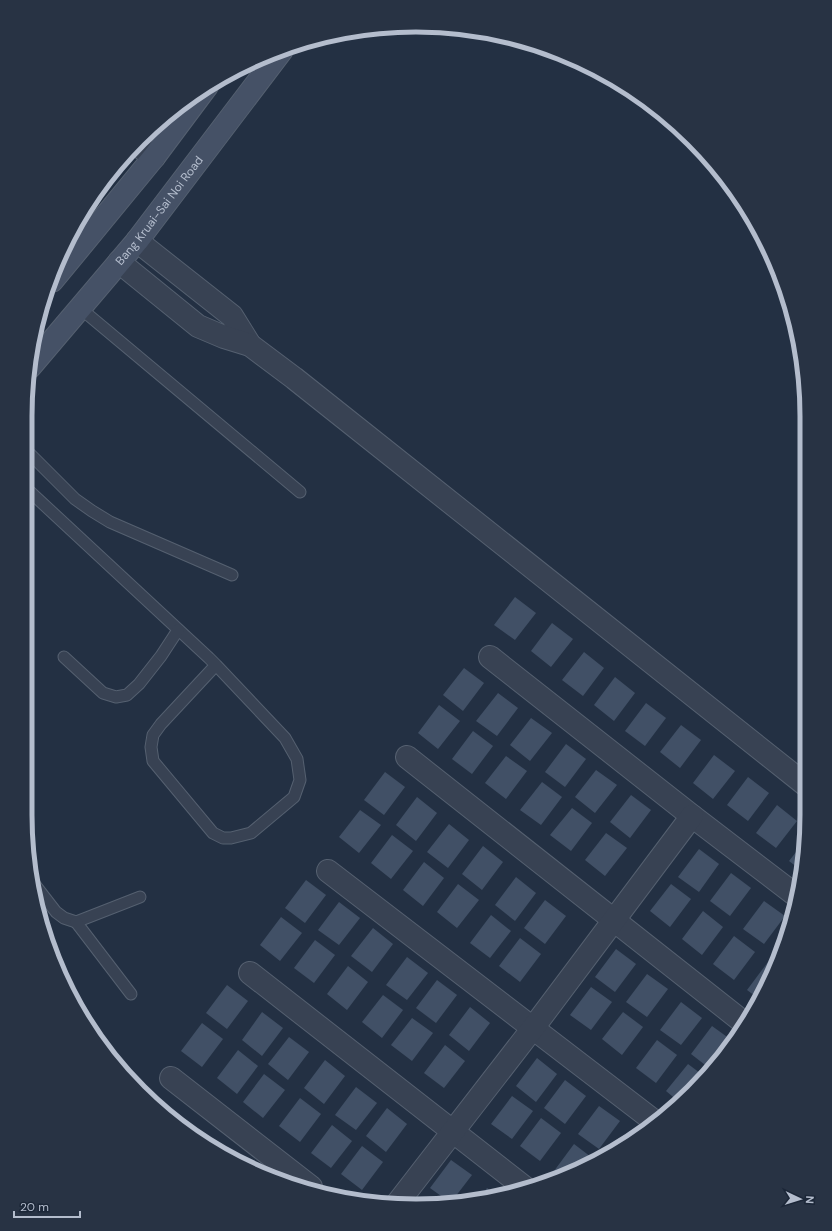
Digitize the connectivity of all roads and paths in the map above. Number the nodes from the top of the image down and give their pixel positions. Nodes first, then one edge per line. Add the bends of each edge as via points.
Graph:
1 (275, 59) edge
2 (195, 103) edge
3 (141, 148) edge
4 (154, 157) junction
5 (137, 241) junction
6 (119, 262) junction
7 (60, 271) edge
8 (80, 308) junction
9 (250, 345) junction
10 (36, 360) edge
11 (32, 456) edge
12 (300, 492) dead end
13 (32, 496) edge
14 (232, 575) dead end
15 (178, 630) junction
16 (64, 657) dead end
17 (490, 657) dead end
18 (216, 665) junction
19 (406, 757) dead end
20 (800, 780) edge
21 (692, 816) junction
22 (328, 871) dead end
23 (39, 890) edge
24 (792, 893) edge
25 (140, 897) dead end
26 (614, 920) junction
27 (76, 922) junction
28 (250, 973) dead end
29 (131, 994) dead end
30 (740, 1020) edge
31 (533, 1028) junction
32 (171, 1078) dead end
33 (651, 1119) edge
34 (453, 1131) junction
35 (305, 1183) edge
36 (521, 1184) edge
37 (401, 1198) edge

1 - 5 main road, Bang Kruai-Sai Noi Road
2 - 4 main road
3 - 4 street
4 - 7 main road
5 - 6 main road, Bang Kruai-Sai Noi Road
5 - 9 street via 232,316
6 - 8 main road, Bang Kruai-Sai Noi Road
6 - 9 street via 198,326 224,338
8 - 10 main road, Bang Kruai-Sai Noi Road
8 - 12 lane
9 - 20 street
11 - 14 lane via 75,499 98,515
13 - 15 lane
15 - 16 lane via 140,684 127,695 116,697 103,693
15 - 18 lane
17 - 21 street
18 - 18 lane via 285,738 297,759 300,780 294,797 251,833 231,838 223,838 213,833 153,761 151,747 153,735 161,724
19 - 26 street
21 - 24 street
21 - 26 street
22 - 31 street
23 - 27 lane via 56,912
25 - 27 lane
26 - 30 street
26 - 31 street
27 - 29 lane
28 - 34 street
31 - 33 street
31 - 34 street
32 - 35 street
34 - 36 street
34 - 37 street

